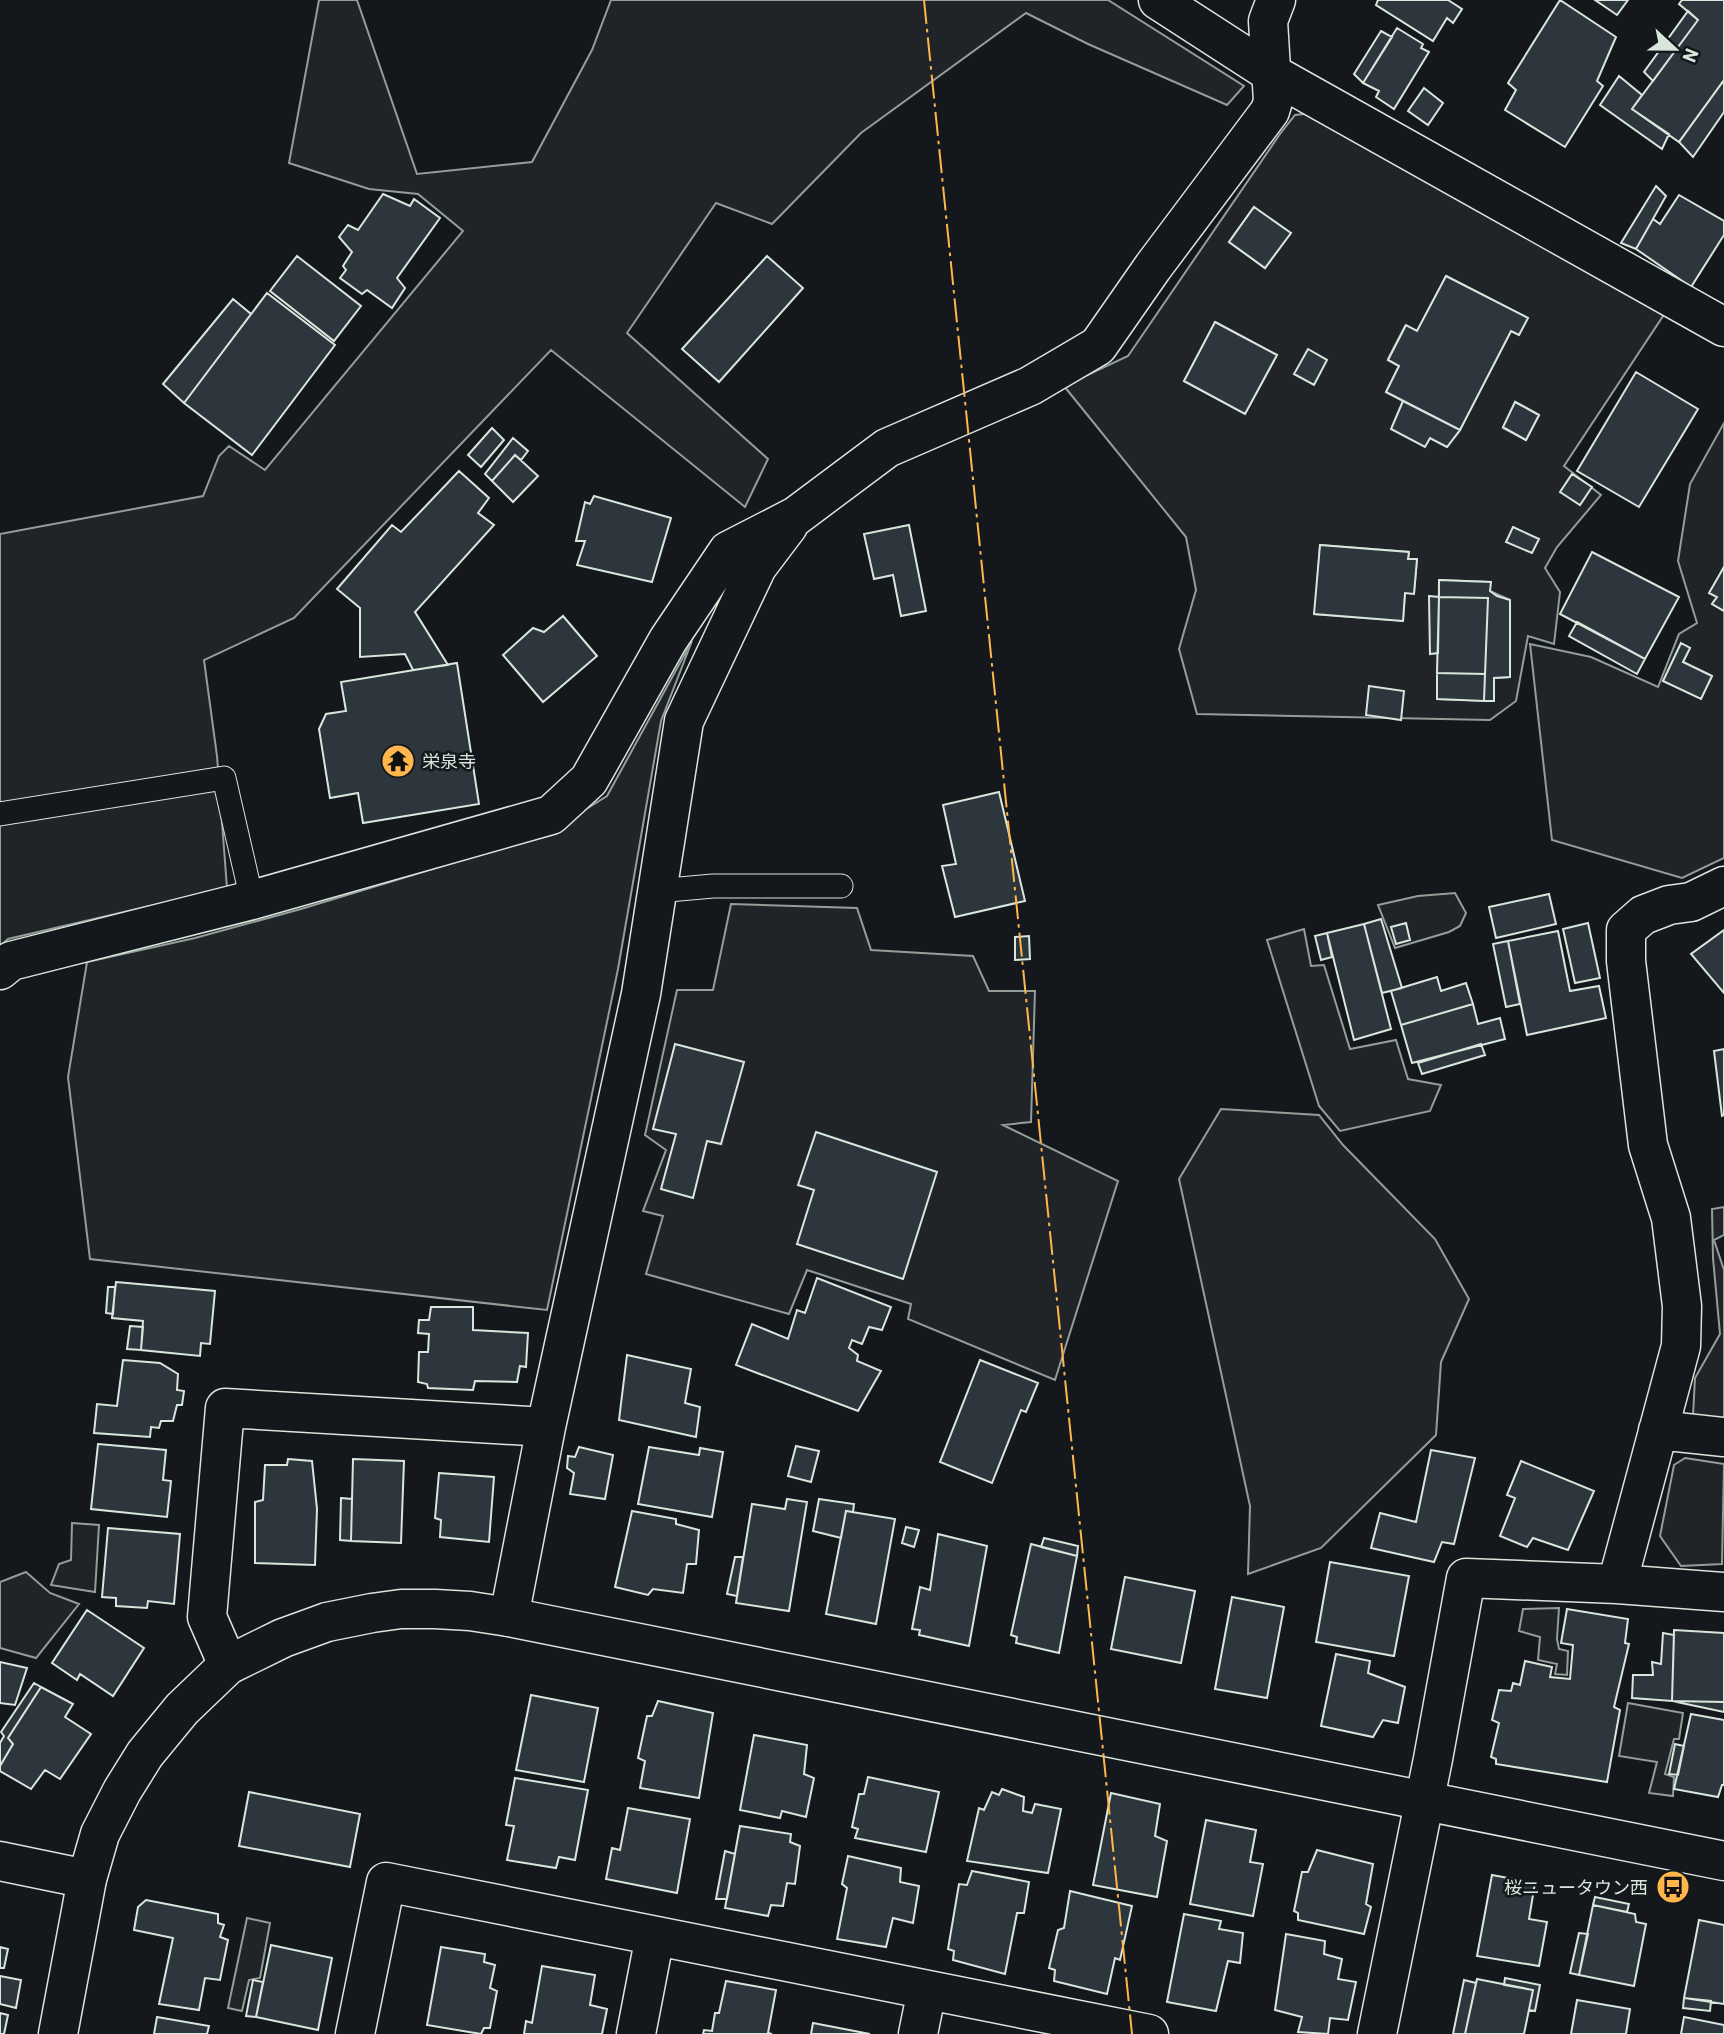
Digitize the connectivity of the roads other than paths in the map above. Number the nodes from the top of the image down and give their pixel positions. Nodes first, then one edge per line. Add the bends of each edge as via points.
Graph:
1 (1158, 0) edge
2 (1276, 0) edge
3 (1271, 73) junction
4 (1724, 327) edge
5 (796, 516) junction
6 (0, 814) edge
7 (841, 886) dead end
8 (1724, 886) edge
9 (657, 891) junction
10 (252, 901) junction
11 (0, 970) edge
12 (546, 1427) junction
13 (1658, 1430) junction
14 (1724, 1437) edge
15 (1617, 1584) junction
16 (1724, 1592) edge
17 (509, 1618) junction
18 (228, 1665) junction
19 (1425, 1800) junction
20 (0, 1861) edge
21 (1724, 1861) edge
22 (87, 1879) junction
23 (655, 1936) junction
24 (927, 1990) junction
25 (58, 2034) edge
26 (355, 2034) edge
27 (636, 2034) edge
28 (918, 2034) edge
29 (1149, 2034) edge
30 (1377, 2034) edge

1 - 3 street
2 - 3 street via 1268,22
3 - 4 street
3 - 5 street via 1270,111 1098,346 1030,386 887,448
5 - 9 street via 757,567 684,721
5 - 10 street via 728,551 668,640 589,780 551,815
6 - 10 lane via 223,778
7 - 9 lane
8 - 13 street via 1691,902 1643,915 1626,930 1648,1145 1671,1218 1682,1306 1681,1346
9 - 12 street via 641,994
10 - 11 street via 10,961
12 - 17 street
12 - 18 street via 225,1408 207,1617
13 - 14 street
13 - 15 street
15 - 16 street
15 - 19 street via 1466,1578
17 - 18 street via 435,1609 372,1613 327,1622
17 - 19 street
18 - 22 street via 182,1709 145,1754 100,1834
19 - 21 street
19 - 30 street
20 - 22 street
22 - 25 street
23 - 24 street
23 - 26 street via 386,1882
23 - 27 street
24 - 28 street
24 - 29 street

